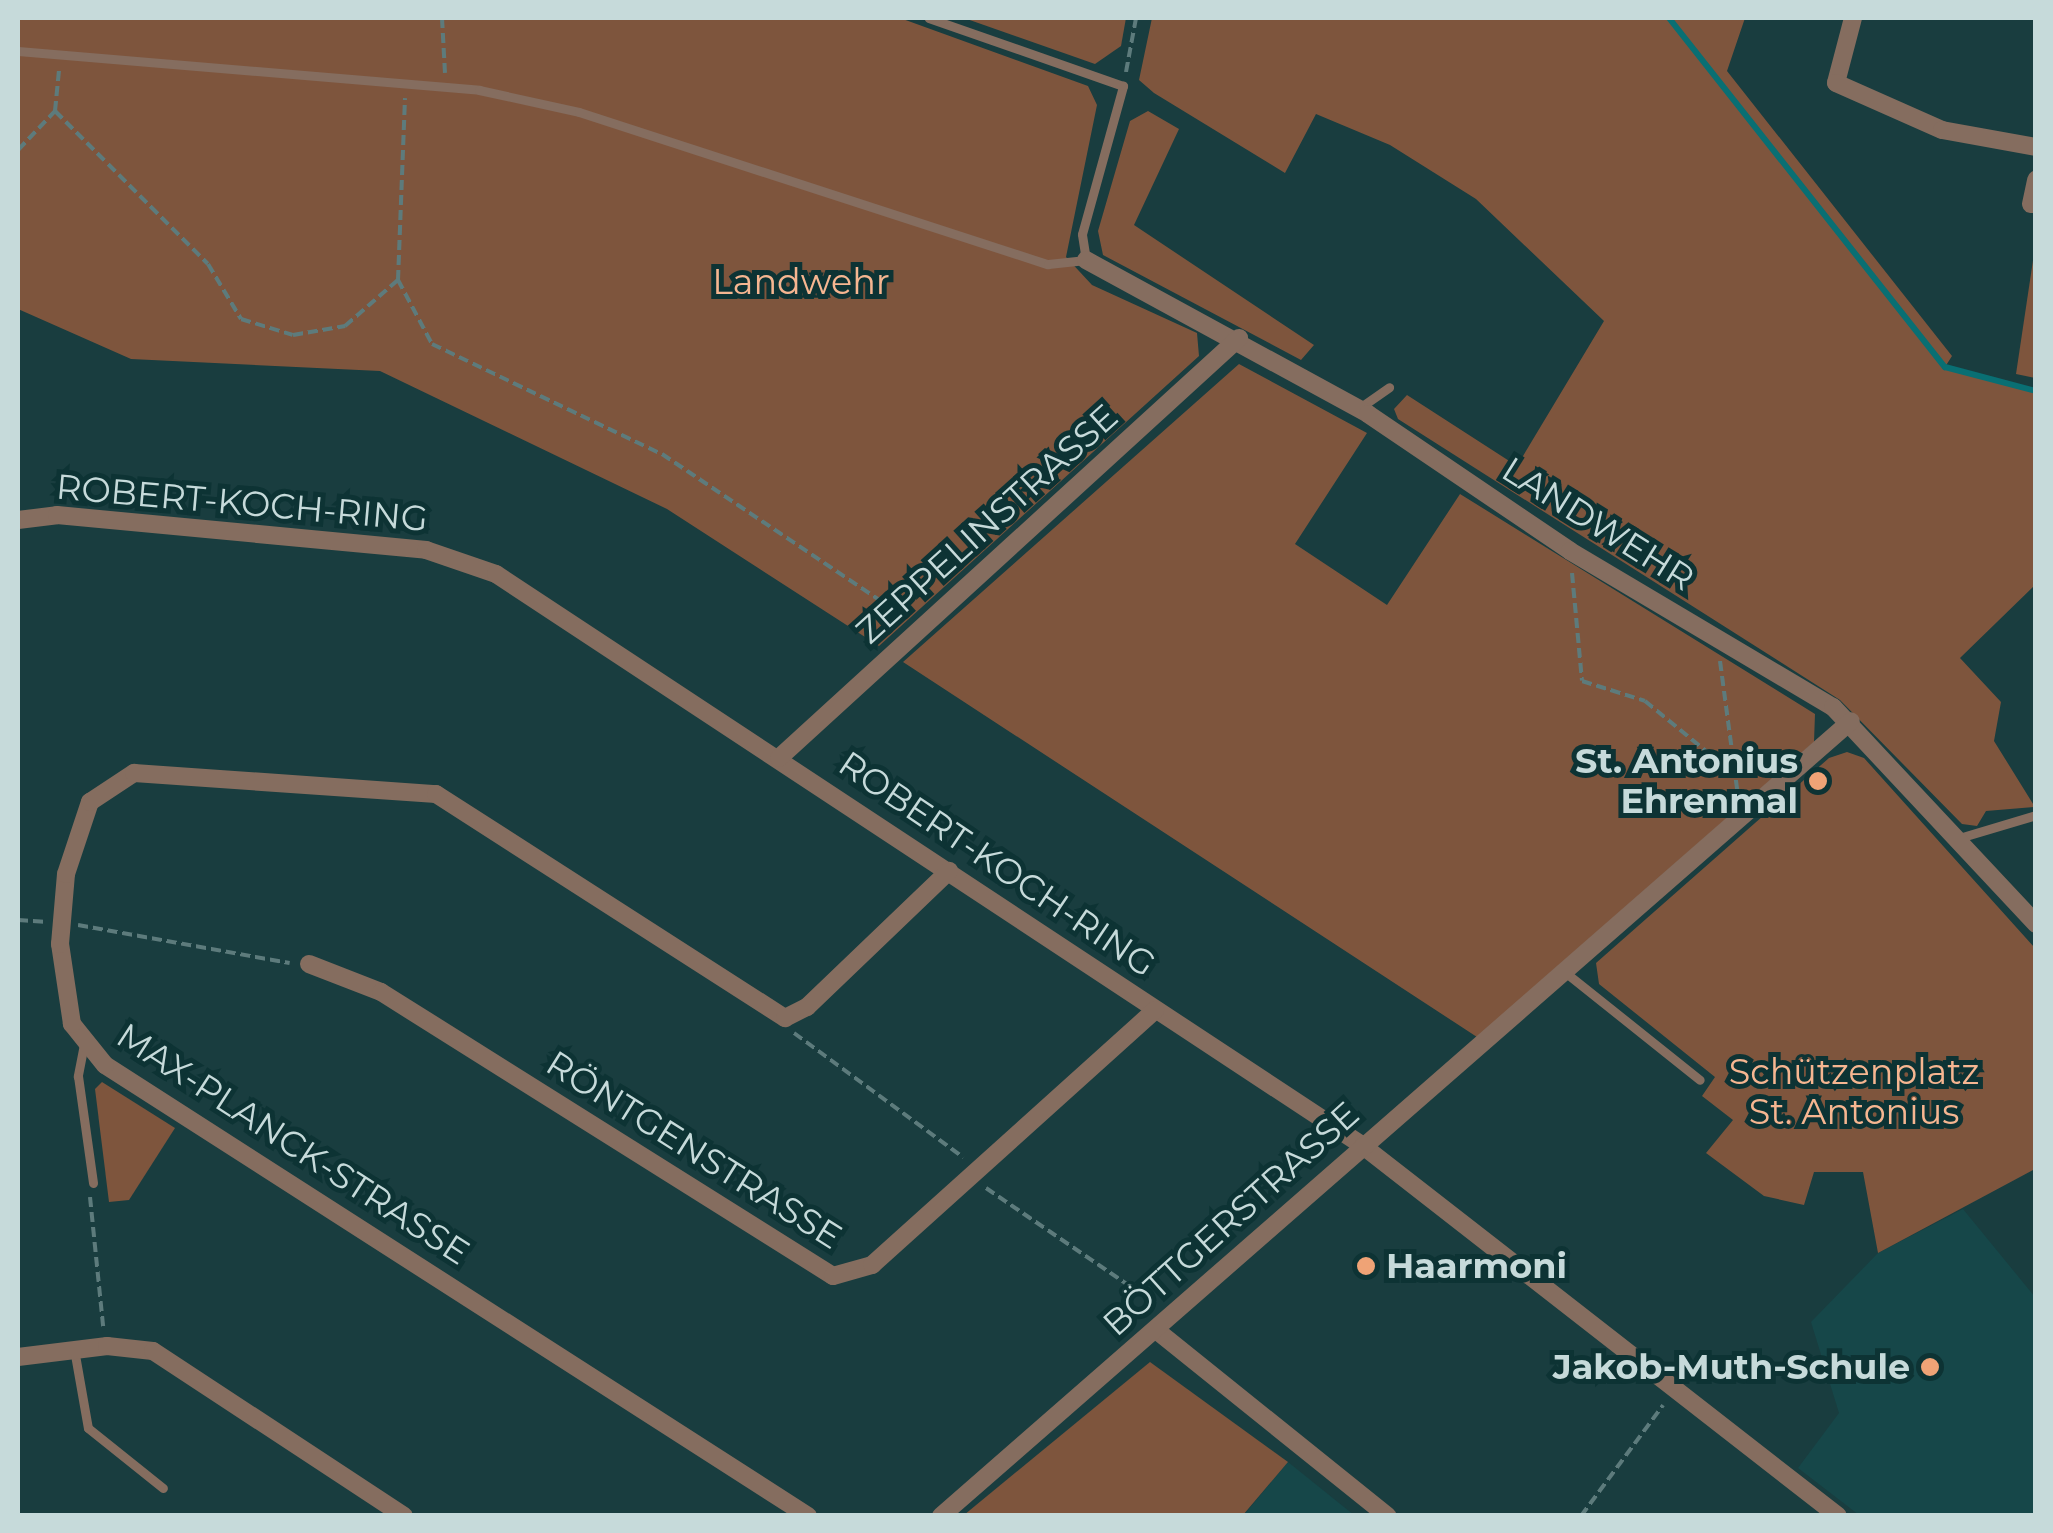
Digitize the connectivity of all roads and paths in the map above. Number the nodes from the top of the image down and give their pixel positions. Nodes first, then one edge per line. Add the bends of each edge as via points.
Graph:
1 (442, 18) edge
2 (929, 18) edge
3 (1136, 18) edge
4 (1853, 18) edge
5 (18, 51) edge
6 (61, 55) junction
7 (406, 84) junction
8 (1123, 86) junction
9 (446, 88) junction
10 (55, 111) junction
11 (2036, 147) edge
12 (18, 150) edge
13 (2036, 180) edge
14 (2031, 204) dead end
15 (1086, 260) junction
16 (398, 280) junction
17 (1239, 338) junction
18 (1389, 387) dead end
19 (1358, 408) junction
20 (18, 520) edge
21 (1570, 551) junction
22 (923, 628) junction
23 (1716, 634) junction
24 (1851, 721) junction
25 (779, 758) junction
26 (1735, 775) junction
27 (2036, 815) edge
28 (1741, 820) junction
29 (1959, 838) junction
30 (949, 871) junction
31 (18, 920) edge
32 (60, 923) junction
33 (2036, 924) edge
34 (310, 964) joint
35 (1566, 974) junction
36 (1155, 1010) junction
37 (84, 1044) junction
38 (1700, 1080) dead end
39 (1363, 1146) junction
40 (93, 1182) joint
41 (1156, 1330) junction
42 (106, 1346) junction
43 (74, 1349) junction
44 (18, 1357) edge
45 (1675, 1390) junction
46 (163, 1488) dead end
47 (404, 1516) edge
48 (808, 1516) edge
49 (941, 1516) edge
50 (1387, 1516) edge
51 (1581, 1516) edge
52 (1838, 1516) edge

1 - 9 path
2 - 8 lane
3 - 8 path
4 - 11 street via 1836,83 1942,130
5 - 6 lane, LANDWEHR
6 - 7 lane, LANDWEHR
6 - 10 path
7 - 9 lane, LANDWEHR
7 - 16 path
8 - 15 lane via 1082,234
9 - 15 lane, LANDWEHR via 579,112 1048,264
10 - 12 path
10 - 16 path via 208,264 241,318 292,335 345,326
13 - 14 street
15 - 17 street, LANDWEHR
16 - 22 path via 432,344 662,454
17 - 19 street, LANDWEHR
17 - 22 street, ZEPPELINSTRASSE
18 - 19 lane
19 - 21 street, LANDWEHR
20 - 25 street, ROBERT-KOCH-RING via 57,515 460,556
21 - 23 street, LANDWEHR
21 - 26 path via 1582,680 1645,701
22 - 25 street, ZEPPELINSTRASSE
23 - 24 street, LANDWEHR
23 - 26 path
24 - 28 street, BÖTTGERSTRASSE
24 - 29 street, LANDWEHR
25 - 30 street, ROBERT-KOCH-RING
26 - 28 path
27 - 29 lane
28 - 35 street, BÖTTGERSTRASSE
29 - 33 street, LANDWEHR
30 - 32 street, MAX-PLANCK-STRASSE via 807,1008 785,1018 460,804 407,789 159,770 114,779 90,802
30 - 36 street, ROBERT-KOCH-RING
31 - 32 path
32 - 34 path
32 - 37 street, MAX-PLANCK-STRASSE via 72,1024
34 - 36 street, RÖNTGENSTRASSE via 381,992 832,1276 872,1265
35 - 38 lane
35 - 39 street, BÖTTGERSTRASSE
36 - 39 street, ROBERT-KOCH-RING
37 - 40 lane via 78,1076
37 - 48 street, MAX-PLANCK-STRASSE
39 - 41 street, BÖTTGERSTRASSE
39 - 45 street, ROBERT-KOCH-RING
40 - 42 path via 86,1217
41 - 49 street, BÖTTGERSTRASSE
41 - 50 street
42 - 43 street
42 - 47 street via 181,1363
43 - 44 street
43 - 46 lane via 88,1428
45 - 51 path
45 - 52 street, ROBERT-KOCH-RING

